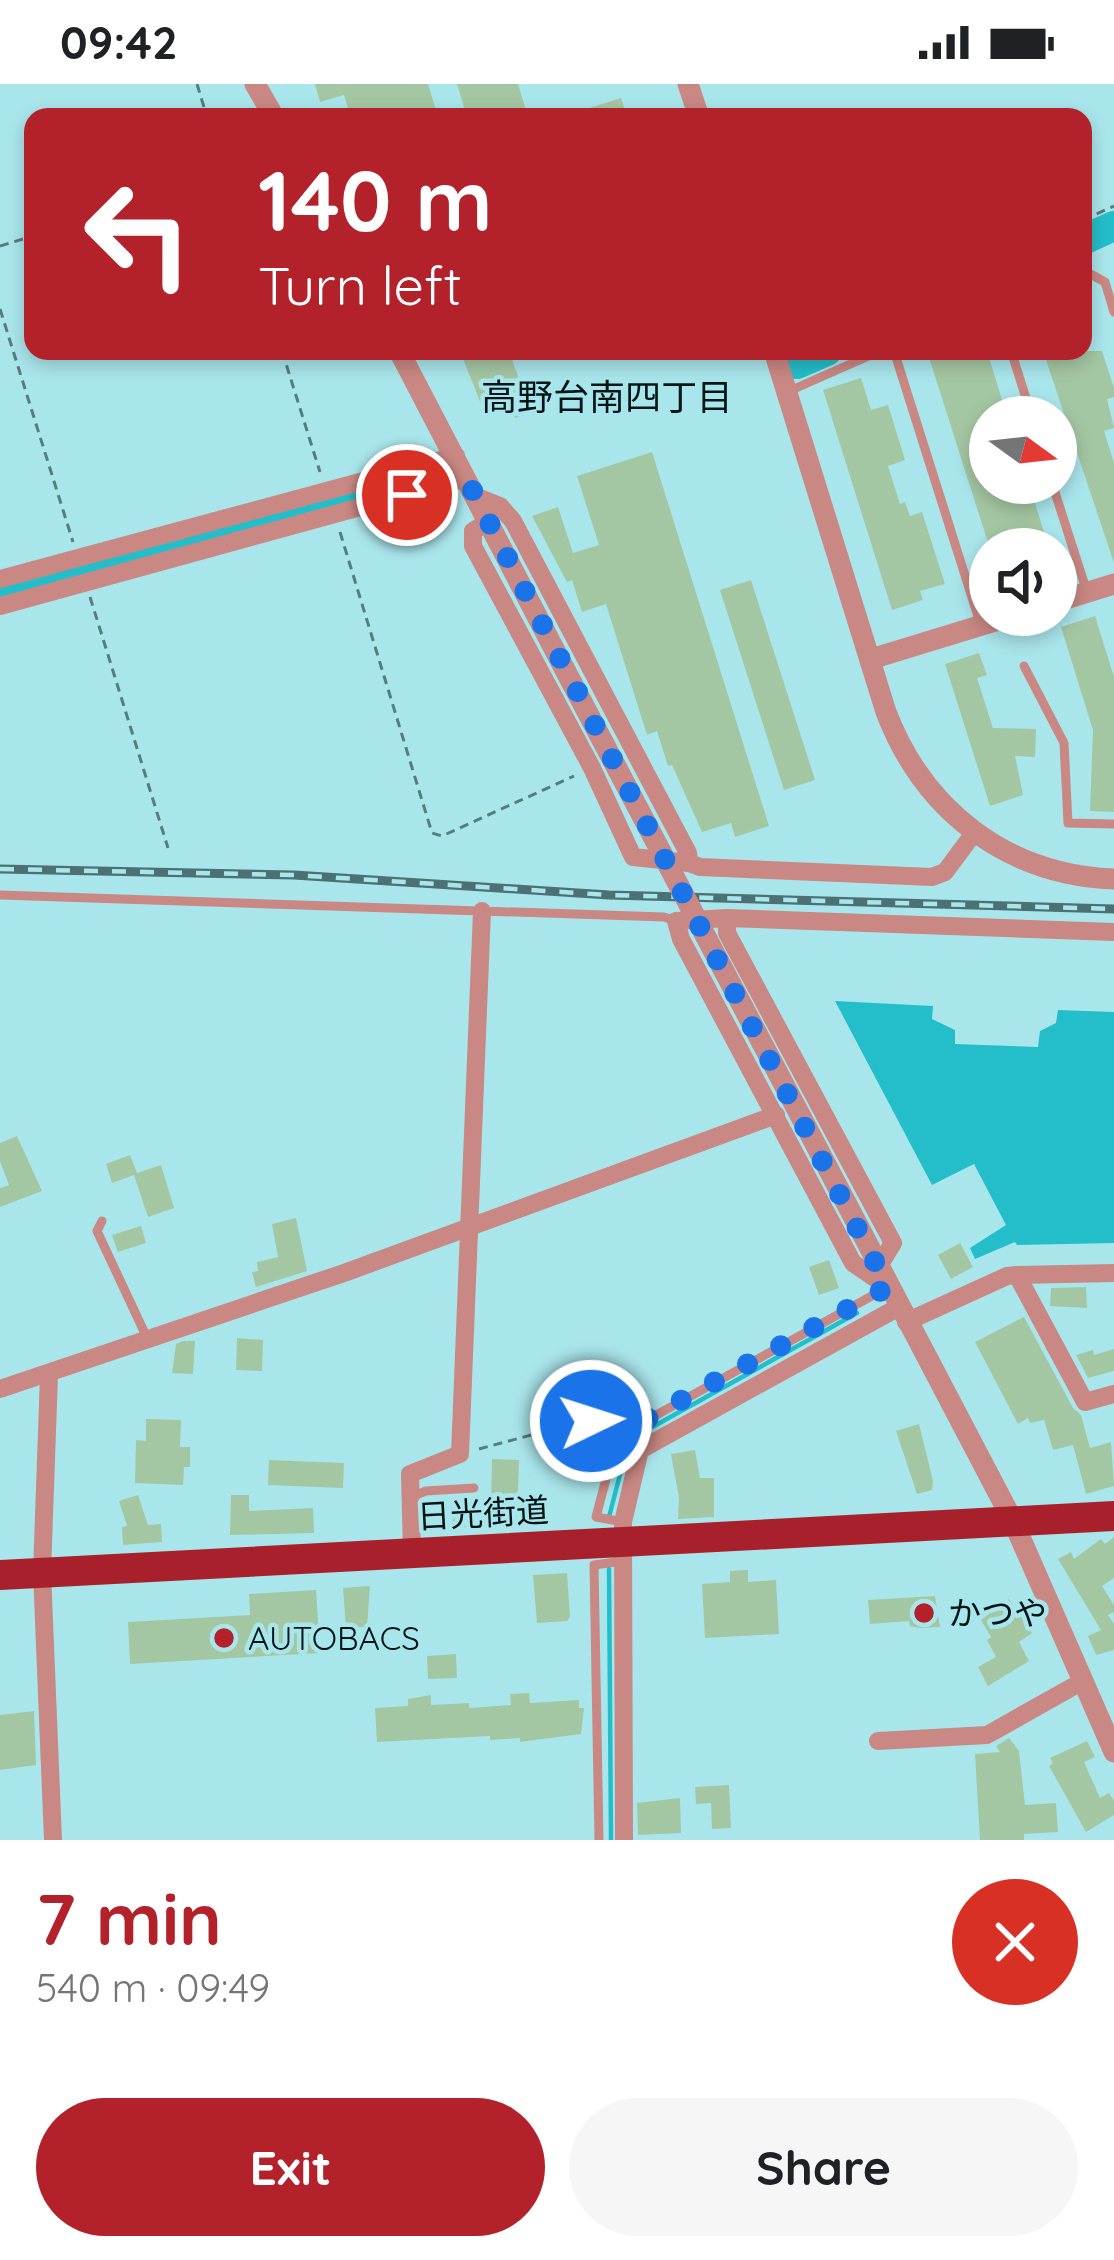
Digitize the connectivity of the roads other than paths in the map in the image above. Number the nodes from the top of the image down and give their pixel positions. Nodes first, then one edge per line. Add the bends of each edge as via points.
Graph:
1 (1092, 275) edge
2 (1114, 312) edge
3 (405, 360) edge
4 (777, 360) edge
5 (860, 360) edge
6 (897, 360) edge
7 (1014, 360) edge
8 (787, 392) junction
9 (1025, 396) edge
10 (456, 456) junction
11 (471, 487) junction
12 (1059, 504) edge
13 (488, 522) junction
14 (0, 579) edge
15 (1114, 584) edge
16 (969, 588) edge
17 (1087, 592) junction
18 (1077, 595) edge
19 (0, 607) edge
20 (969, 630) edge
21 (871, 659) junction
22 (1024, 666) dead end
23 (1114, 824) edge
24 (974, 833) junction
25 (689, 862) junction
26 (1114, 879) edge
27 (0, 895) edge
28 (482, 911) junction
29 (727, 918) junction
30 (676, 921) junction
31 (1114, 932) edge
32 (776, 1115) junction
33 (102, 1221) dead end
34 (470, 1224) junction
35 (1114, 1273) edge
36 (1018, 1275) junction
37 (893, 1296) junction
38 (148, 1340) junction
39 (49, 1375) junction
40 (0, 1389) edge
41 (1114, 1394) edge
42 (474, 1487) dead end
43 (410, 1497) junction
44 (1114, 1516) edge
45 (1013, 1521) junction
46 (623, 1542) junction
47 (412, 1552) junction
48 (42, 1573) junction
49 (0, 1575) edge
50 (1083, 1681) junction
51 (878, 1741) dead end
52 (1114, 1752) edge
53 (53, 1840) edge
54 (599, 1840) edge
55 (624, 1840) edge

1 - 2 lane via 1105,282
3 - 10 street
4 - 8 street
5 - 8 lane
6 - 16 lane
7 - 9 lane
8 - 21 street
10 - 11 street
10 - 14 street
11 - 13 street
11 - 19 street via 335,514
11 - 25 street via 513,521
12 - 17 lane
13 - 25 street via 473,531 472,546 633,856
13 - 37 street, bridge
15 - 17 street
17 - 18 street
20 - 21 street
21 - 24 street via 909,763
22 - 23 lane via 1064,743 1068,823
24 - 25 street via 932,877
24 - 26 street via 1046,870
27 - 28 lane
28 - 30 lane
28 - 34 street
29 - 30 street
29 - 31 street
29 - 37 street via 727,933 893,1243
30 - 32 street
32 - 34 street
32 - 37 street via 853,1263
33 - 38 lane via 97,1231
34 - 38 street
34 - 43 street via 460,1454 410,1474
35 - 36 street
36 - 37 street
36 - 41 street via 1085,1402
37 - 45 street
37 - 46 street via 640,1450
37 - 46 lane via 634,1426 615,1445 596,1517
38 - 39 street
39 - 40 street
39 - 48 street
42 - 43 lane
43 - 47 street
44 - 45 highway, 日光街道
45 - 46 highway, 日光街道
45 - 50 street
46 - 47 highway, 日光街道
46 - 54 lane via 594,1564
46 - 55 street
47 - 48 highway, 日光街道
48 - 49 highway, 日光街道
48 - 53 street
50 - 51 street via 987,1735
50 - 52 street

